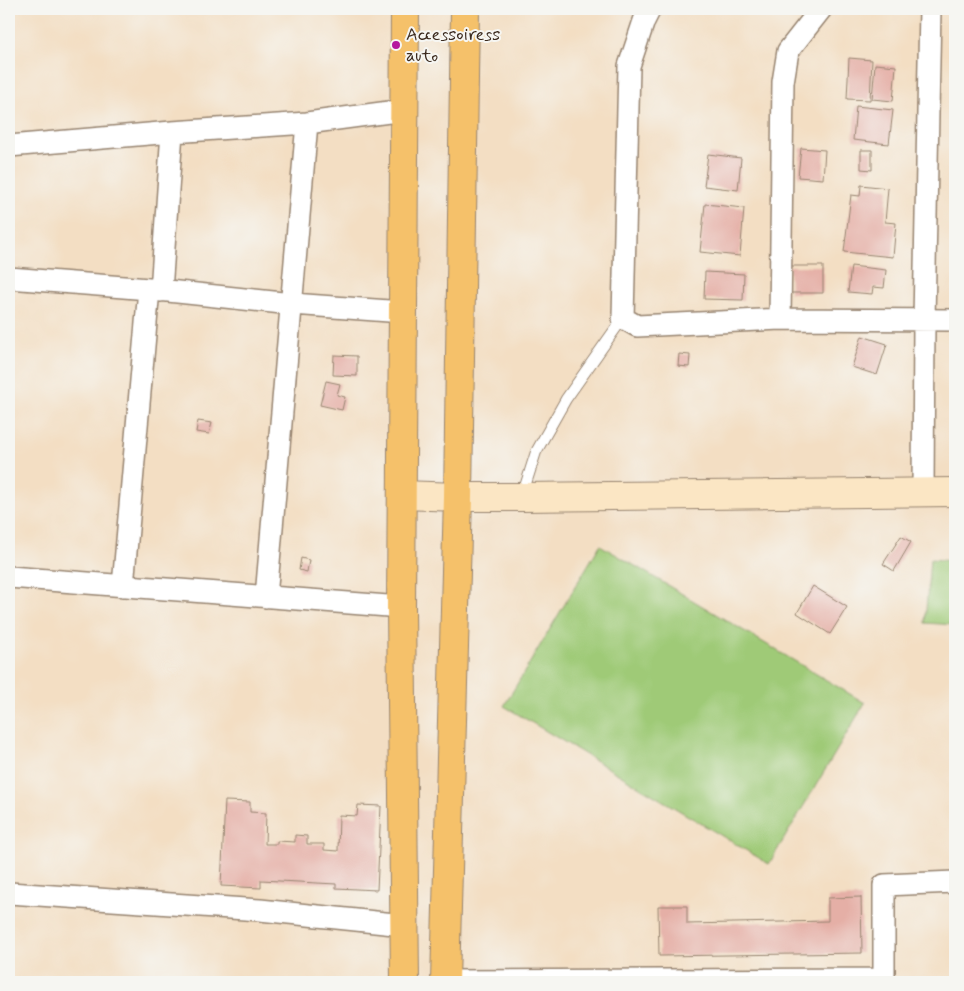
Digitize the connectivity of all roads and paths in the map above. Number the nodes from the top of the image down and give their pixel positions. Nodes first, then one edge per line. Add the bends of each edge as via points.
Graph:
1 (404, 9) edge
2 (465, 9) edge
3 (650, 9) edge
4 (821, 9) edge
5 (930, 9) edge
6 (404, 110) junction
7 (307, 123) junction
8 (172, 132) junction
9 (9, 146) edge
10 (9, 278) edge
11 (155, 290) junction
12 (292, 304) junction
13 (403, 312) junction
14 (622, 318) junction
15 (780, 319) junction
16 (924, 320) junction
17 (955, 320) edge
18 (923, 492) junction
19 (955, 492) edge
20 (402, 495) junction
21 (458, 497) junction
22 (521, 497) junction
23 (9, 577) edge
24 (123, 586) junction
25 (266, 596) junction
26 (402, 607) junction
27 (955, 882) edge
28 (9, 893) edge
29 (404, 925) junction
30 (884, 981) edge
31 (405, 982) edge
32 (445, 982) edge

1 - 6 main road
2 - 21 main road
3 - 14 street via 629,66
4 - 15 street via 788,51 783,82
5 - 16 street
6 - 7 street
6 - 13 main road
7 - 8 street
7 - 12 street
8 - 9 street
8 - 11 street
10 - 11 street
11 - 12 street
11 - 24 street
12 - 13 street
12 - 25 street
13 - 20 main road
14 - 15 street via 637,326
14 - 22 lane via 566,399 536,452
15 - 16 street
16 - 17 street
16 - 18 street
18 - 19 street
18 - 22 street
20 - 21 street
20 - 26 main road
21 - 22 street
21 - 32 main road
23 - 24 street
24 - 25 street
25 - 26 street
26 - 29 main road
27 - 30 street via 884,885
28 - 29 street via 260,910
29 - 31 main road
30 - 32 street

